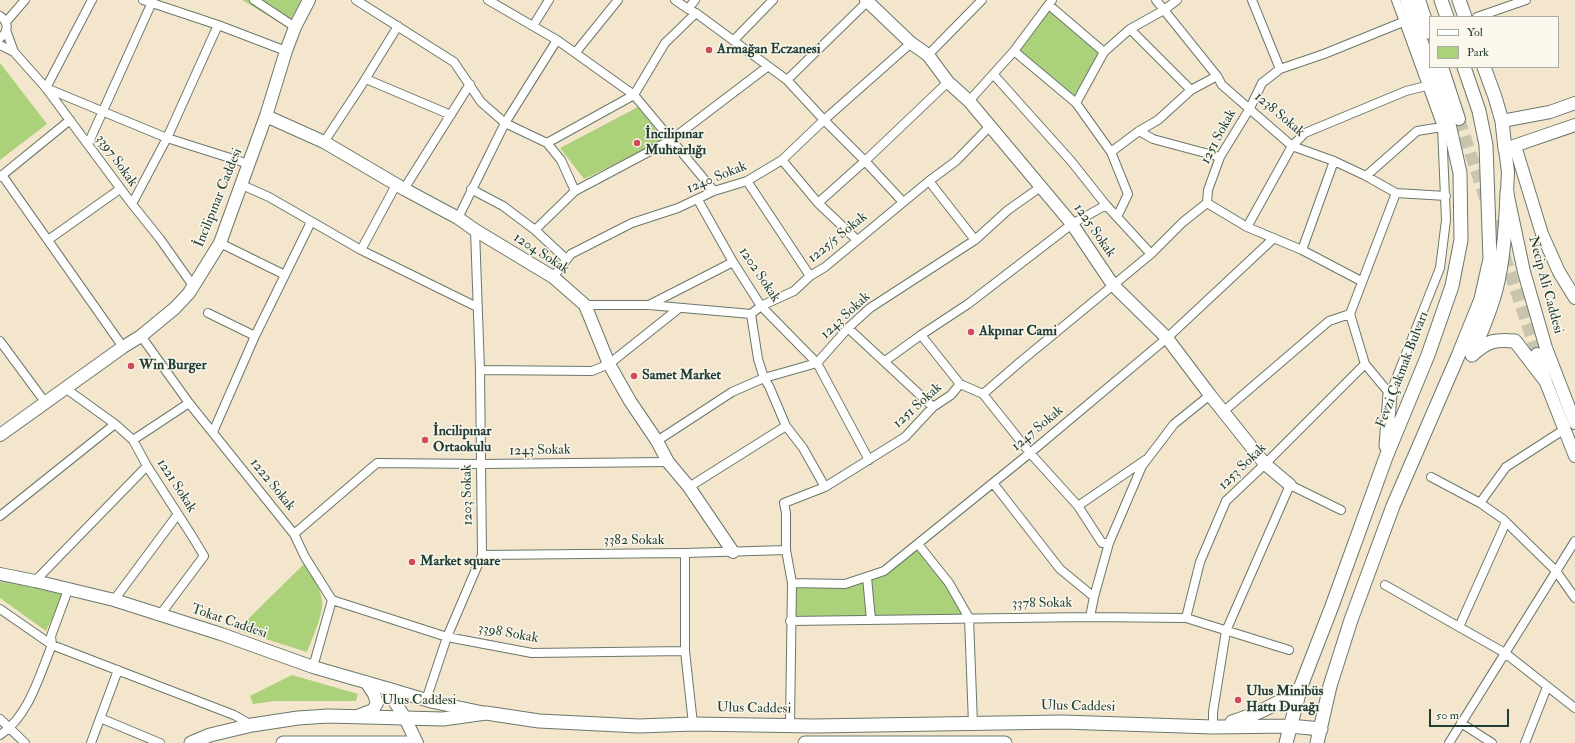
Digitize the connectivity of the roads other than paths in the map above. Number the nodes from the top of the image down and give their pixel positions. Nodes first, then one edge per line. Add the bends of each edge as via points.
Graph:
1 (25, 0) edge
2 (92, 0) edge
3 (144, 0) edge
4 (254, 0) edge
5 (309, 0) edge
6 (356, 0) edge
7 (488, 0) edge
8 (549, 0) edge
9 (618, 0) edge
10 (675, 0) edge
11 (696, 0) edge
12 (773, 0) edge
13 (868, 0) edge
14 (982, 0) edge
15 (1156, 0) edge
16 (1177, 0) edge
17 (1252, 0) edge
18 (1396, 0) edge
19 (1407, 0) edge
20 (1419, 0) edge
21 (1441, 0) edge
22 (1459, 0) edge
23 (1526, 0) edge
24 (153, 2) edge
25 (1050, 3) edge
26 (688, 9) junction
27 (1164, 10) junction
28 (696, 13) junction
29 (1447, 16) edge
30 (1465, 16) edge
31 (1480, 16) edge
32 (3, 20) edge
33 (1403, 22) junction
34 (218, 25) junction
35 (398, 26) junction
36 (533, 26) junction
37 (295, 27) junction
38 (1130, 29) junction
39 (1429, 30) edge
40 (0, 38) edge
41 (557, 40) junction
42 (734, 40) junction
43 (912, 43) junction
44 (0, 45) edge
45 (286, 51) junction
46 (1014, 51) junction
47 (14, 52) junction
48 (576, 52) junction
49 (1104, 52) junction
50 (928, 55) junction
51 (1429, 65) edge
52 (767, 67) junction
53 (1430, 68) edge
54 (1442, 68) edge
55 (1464, 68) edge
56 (1484, 68) edge
57 (1280, 69) junction
58 (994, 75) junction
59 (1217, 76) junction
60 (366, 79) junction
61 (786, 80) junction
62 (948, 82) junction
63 (470, 84) junction
64 (1426, 86) junction
65 (46, 88) junction
66 (1191, 90) junction
67 (634, 95) junction
68 (970, 101) junction
69 (1076, 103) junction
70 (1575, 103) edge
71 (1250, 108) junction
72 (102, 112) junction
73 (451, 115) junction
74 (266, 116) junction
75 (70, 120) junction
76 (824, 120) junction
77 (1460, 120) tunnel mouth
78 (1502, 121) junction
79 (505, 123) junction
80 (990, 126) junction
81 (1442, 127) junction
82 (1574, 127) edge
83 (1139, 131) junction
84 (167, 138) junction
85 (671, 140) junction
86 (324, 142) junction
87 (547, 143) junction
88 (88, 144) junction
89 (1292, 146) junction
90 (1510, 148) junction
91 (1111, 152) junction
92 (1220, 158) junction
93 (782, 160) junction
94 (865, 161) junction
95 (1334, 161) junction
96 (249, 164) junction
97 (1, 176) edge
98 (1366, 176) junction
99 (747, 181) junction
100 (929, 181) junction
101 (242, 185) junction
102 (1042, 186) junction
103 (400, 187) junction
104 (120, 189) junction
105 (471, 189) junction
106 (575, 191) junction
107 (714, 191) junction
108 (1507, 192) junction
109 (1396, 193) junction
110 (1446, 196) junction
111 (698, 200) junction
112 (903, 202) junction
113 (818, 203) junction
114 (1207, 203) junction
115 (132, 204) junction
116 (1106, 205) junction
117 (1117, 217) junction
118 (458, 218) junction
119 (311, 222) junction
120 (1072, 224) junction
121 (1248, 227) junction
122 (475, 230) junction
123 (536, 230) junction
124 (1274, 238) junction
125 (48, 240) junction
126 (857, 240) junction
127 (974, 240) junction
128 (220, 243) junction
129 (361, 250) junction
130 (1302, 250) junction
131 (1151, 254) junction
132 (566, 259) junction
133 (733, 262) junction
134 (285, 275) junction
135 (810, 276) junction
136 (553, 277) junction
137 (1361, 281) junction
138 (1113, 285) junction
139 (194, 287) junction
140 (1575, 298) edge
141 (585, 305) junction
142 (649, 305) junction
143 (761, 306) junction
144 (477, 307) junction
145 (678, 309) junction
146 (208, 313) dead end
147 (751, 314) junction
148 (1350, 314) junction
149 (848, 328) junction
150 (921, 335) junction
151 (141, 336) junction
152 (255, 336) junction
153 (1167, 338) junction
154 (0, 341) edge
155 (123, 346) junction
156 (1537, 354) tunnel mouth
157 (1472, 355) junction
158 (885, 361) junction
159 (817, 363) junction
160 (609, 364) junction
161 (1365, 364) junction
162 (480, 370) junction
163 (764, 378) junction
164 (1545, 380) junction
165 (960, 384) junction
166 (65, 388) junction
167 (1444, 388) junction
168 (983, 394) junction
169 (1390, 394) junction
170 (1210, 395) junction
171 (45, 402) junction
172 (189, 403) junction
173 (933, 407) junction
174 (1224, 411) junction
175 (115, 424) junction
176 (786, 426) junction
177 (1570, 426) edge
178 (213, 432) junction
179 (0, 435) edge
180 (133, 440) junction
181 (657, 441) junction
182 (1030, 453) junction
183 (1150, 456) junction
184 (1386, 456) junction
185 (1575, 456) edge
186 (869, 460) junction
187 (668, 462) junction
188 (481, 464) junction
189 (1265, 464) junction
190 (147, 466) junction
191 (1431, 477) dead end
192 (993, 483) junction
193 (1290, 485) junction
194 (689, 487) junction
195 (825, 487) junction
196 (1480, 503) junction
197 (1078, 506) junction
198 (1341, 510) dead end
199 (178, 514) junction
200 (0, 516) edge
201 (1506, 522) junction
202 (294, 534) junction
203 (1575, 541) edge
204 (1109, 543) junction
205 (918, 544) junction
206 (786, 550) junction
207 (733, 552) junction
208 (685, 553) junction
209 (482, 555) junction
210 (1556, 571) junction
211 (0, 574) edge
212 (867, 577) junction
213 (35, 581) junction
214 (792, 583) junction
215 (1385, 585) dead end
216 (68, 590) junction
217 (1094, 598) junction
218 (1575, 598) edge
219 (114, 600) junction
220 (332, 600) junction
221 (0, 609) edge
222 (160, 615) junction
223 (1090, 617) junction
224 (969, 618) junction
225 (1186, 618) junction
226 (871, 620) junction
227 (790, 621) junction
228 (1459, 627) junction
229 (1226, 631) junction
230 (447, 636) junction
231 (52, 645) junction
232 (1289, 650) dead end
233 (685, 651) junction
234 (1504, 653) junction
235 (313, 667) junction
236 (118, 670) junction
237 (366, 682) junction
238 (1547, 687) junction
239 (386, 688) junction
240 (1300, 688) junction
241 (426, 700) junction
242 (1575, 708) edge
243 (486, 713) junction
244 (352, 717) junction
245 (100, 718) junction
246 (405, 718) junction
247 (0, 719) edge
248 (1461, 723) junction
249 (693, 724) junction
250 (973, 724) junction
251 (252, 725) junction
252 (790, 725) junction
253 (1217, 726) junction
254 (1290, 726) junction
255 (10, 728) junction
256 (1321, 729) junction
257 (0, 735) edge
258 (347, 742) edge
259 (25, 743) edge
260 (91, 743) edge
261 (160, 743) edge
262 (191, 743) edge
263 (283, 743) edge
264 (413, 743) edge
265 (417, 743) edge
266 (805, 743) edge
267 (815, 743) edge
268 (972, 743) edge
269 (1005, 743) edge
270 (1286, 743) edge
271 (1317, 743) edge
272 (1449, 743) edge
273 (1492, 743) edge
274 (1525, 743) edge

1 - 32 street via 17,10
2 - 65 street
3 - 24 street
4 - 37 street
5 - 37 main road, İncilipınar Caddesi
6 - 35 street
7 - 36 street
8 - 36 street
9 - 48 street
10 - 26 street
11 - 26 street
12 - 42 street
13 - 43 main road, 1225 Sokak
13 - 61 street
14 - 50 street
15 - 27 street, 1238 Sokak
16 - 27 street
17 - 57 street
18 - 33 street
19 - 51 main road, Fevzi Çakmak Bulvarı
20 - 39 main road
21 - 29 main road
22 - 30 main road
23 - 31 street
24 - 34 street
24 - 72 street
25 - 46 street
25 - 49 street
26 - 28 street
27 - 38 street
27 - 59 street, 1238 Sokak
28 - 42 street
28 - 67 street via 664,43
32 - 40 street via 5,34
32 - 47 street
33 - 57 street, 1251 Sokak
33 - 64 street
34 - 45 street
34 - 84 street
35 - 60 street
35 - 63 street via 454,62
36 - 41 street
37 - 45 main road, İncilipınar Caddesi
38 - 49 street
38 - 66 street
41 - 48 street
41 - 79 street
42 - 52 street
43 - 50 main road, 1225 Sokak
43 - 76 street, 1240 Sokak
44 - 47 street
45 - 74 main road, İncilipınar Caddesi
46 - 58 street
46 - 69 street
47 - 65 street, 3397 Sokak
48 - 67 street
49 - 69 street
50 - 62 main road, 1225 Sokak
52 - 61 street
52 - 85 street
53 - 184 main road, Fevzi Çakmak Bulvarı via 1449,124 1460,173 1461,240 1452,286 1428,355
54 - 77 main road
55 - 167 main road via 1479,111 1486,145 1490,259 1481,299
56 - 78 main road
57 - 71 street, 1251 Sokak via 1262,83
58 - 68 street
58 - 116 street via 1071,161
59 - 66 street
59 - 71 street, 1238 Sokak via 1222,85
60 - 73 street
60 - 86 street
61 - 76 street
62 - 68 main road, 1225 Sokak
62 - 94 street
63 - 73 street
63 - 79 street via 481,102
64 - 81 street
64 - 89 street via 1406,91 1305,133
65 - 72 street
65 - 75 street, 3397 Sokak
66 - 83 street via 1158,120
67 - 85 street
67 - 87 street
68 - 80 main road, 1225 Sokak
69 - 91 street
70 - 78 main road via 1550,112
71 - 89 street, 1238 Sokak
71 - 92 street, 1251 Sokak
72 - 84 street
72 - 88 street
73 - 103 street
74 - 86 main road, 1204 Sokak
74 - 96 main road, İncilipınar Caddesi
75 - 88 street, 3397 Sokak
75 - 97 street
76 - 93 street, 1240 Sokak
76 - 94 street
78 - 90 main road
79 - 87 street
79 - 105 street
80 - 100 street, 1225/5 Sokak via 956,161
80 - 102 main road, 1225 Sokak
81 - 98 street via 1418,131
81 - 110 street
82 - 90 main road
83 - 91 street
83 - 92 street via 1153,139
84 - 96 street
84 - 115 street
85 - 106 street
85 - 107 street
86 - 103 main road, 1204 Sokak
87 - 106 street via 561,160
88 - 104 street, 3397 Sokak
89 - 95 street, 1238 Sokak
89 - 121 street
90 - 108 main road, Necip Ali Caddesi
90 - 140 main road via 1542,234 1559,272
91 - 117 street via 1128,194
92 - 114 street, 1251 Sokak via 1208,190
93 - 99 street, 1240 Sokak
93 - 113 street
94 - 112 street
94 - 113 street
95 - 98 street, 1238 Sokak
95 - 130 street
96 - 101 main road, İncilipınar Caddesi
97 - 125 street
98 - 109 street, 1238 Sokak
99 - 107 street, 1240 Sokak
99 - 135 street
100 - 112 street, 1225/5 Sokak
100 - 127 street
101 - 119 street via 269,197
101 - 128 main road, İncilipınar Caddesi
102 - 120 main road, 1225 Sokak
102 - 127 street, 1243 Sokak via 1008,210
103 - 118 main road, 1204 Sokak
103 - 129 street
104 - 115 street, 3397 Sokak
104 - 125 street
105 - 118 street
105 - 123 street, 1204 Sokak via 503,206
106 - 123 street
107 - 111 street, 1240 Sokak
108 - 157 main road via 1500,268 1493,300
108 - 177 main road, Necip Ali Caddesi via 1524,272
109 - 110 street, 1238 Sokak
109 - 137 street
110 - 169 street via 1440,268
111 - 132 street, 1240 Sokak via 632,223
111 - 133 street, 1202 Sokak
112 - 126 street, 1225/5 Sokak
113 - 126 street
114 - 121 street
114 - 131 street via 1183,222
115 - 139 street, 3397 Sokak
116 - 117 street
116 - 120 street
117 - 131 street
118 - 122 main road, 1204 Sokak
119 - 129 street
119 - 134 street
120 - 138 main road, 1225 Sokak
120 - 150 street via 968,304
121 - 124 street
122 - 136 main road, 1204 Sokak
122 - 144 street, 1203 Sokak
123 - 132 street, 1204 Sokak
124 - 130 street
124 - 153 street, 1247 Sokak
125 - 155 street
126 - 135 street, 1225/5 Sokak
127 - 149 street, 1243 Sokak via 870,308
128 - 134 street
128 - 139 main road, İncilipınar Caddesi
129 - 144 street
130 - 137 street
131 - 138 street
132 - 136 street, 1240 Sokak
133 - 142 street
133 - 143 street, 1202 Sokak
134 - 152 street
135 - 143 street, 1225/5 Sokak via 794,291
136 - 141 main road, 1204 Sokak
137 - 148 street
138 - 153 main road, 1225 Sokak
138 - 168 street
139 - 151 main road, İncilipınar Caddesi
141 - 142 street
141 - 160 main road, 1204 Sokak
142 - 145 street
143 - 147 street, 1225/5 Sokak
143 - 159 street, 1202 Sokak
144 - 162 street, 1203 Sokak
145 - 147 street
145 - 160 street
146 - 152 street
147 - 163 street via 758,359
148 - 161 street
148 - 174 street via 1329,321
149 - 158 street
149 - 159 street, 1243 Sokak
150 - 158 street
150 - 165 street
151 - 155 main road, İncilipınar Caddesi
151 - 172 street, 1222 Sokak
152 - 178 street
153 - 170 main road, 1225 Sokak
153 - 182 street, 1247 Sokak
154 - 171 street
155 - 166 main road, İncilipınar Caddesi
156 - 164 main road, Necip Ali Caddesi
157 - 164 main road via 1483,345 1501,340 1515,341
157 - 167 main road
158 - 173 street
159 - 163 street
159 - 186 street, 1202 Sokak
160 - 162 street via 592,371
160 - 181 main road, 1204 Sokak
161 - 169 street
161 - 189 street, 1253 Sokak
162 - 188 street, 1203 Sokak
163 - 176 street
163 - 181 street via 732,392
164 - 177 main road, Necip Ali Caddesi
165 - 168 street, 1251 Sokak
165 - 173 street, 1251 Sokak
166 - 171 main road, İncilipınar Caddesi
166 - 175 street, 1221 Sokak
167 - 256 main road via 1394,506 1351,620 1330,686
168 - 182 street
169 - 184 main road
170 - 174 main road, 1225 Sokak
170 - 183 street via 1174,424
171 - 179 main road, İncilipınar Caddesi
172 - 178 street, 1222 Sokak
172 - 180 street
173 - 186 street, 1251 Sokak via 905,437
174 - 189 main road, 1225 Sokak
175 - 180 street, 1221 Sokak
175 - 200 street
176 - 194 street
176 - 195 street via 803,448
177 - 185 main road, Necip Ali Caddesi
177 - 196 street via 1506,467
178 - 202 street, 1222 Sokak
180 - 190 street, 1221 Sokak
181 - 187 main road, 1204 Sokak
182 - 192 street, 1247 Sokak
182 - 197 street
183 - 197 street
183 - 204 street via 1142,466
184 - 240 main road, Fevzi Çakmak Bulvarı
186 - 195 street, 1251 Sokak
187 - 188 street, 1243 Sokak
187 - 194 main road, 1204 Sokak
188 - 202 street, 1243 Sokak via 377,463
188 - 209 street, 1203 Sokak
189 - 193 main road, 1225 Sokak
189 - 225 street, 1253 Sokak via 1226,501 1200,562
190 - 199 street, 1221 Sokak
190 - 213 street
191 - 196 street
192 - 205 street, 1247 Sokak
192 - 217 street via 1060,569
193 - 198 street
193 - 229 street
194 - 207 main road, 1204 Sokak
195 - 206 street, 1251 Sokak via 784,503
196 - 201 street
197 - 204 street via 1102,543
199 - 219 street
199 - 222 street, 1221 Sokak via 204,556
201 - 210 street
201 - 228 street
202 - 220 street, 1222 Sokak
203 - 210 street
204 - 217 street
205 - 212 street, 1247 Sokak via 884,571
205 - 224 street via 949,583
206 - 207 street, 3382 Sokak
206 - 214 street, 1251 Sokak
207 - 208 street, 3382 Sokak
208 - 209 street, 3382 Sokak
208 - 233 street
209 - 230 street, 1203 Sokak
210 - 218 street
210 - 234 street
211 - 213 main road, Tokat Caddesi
212 - 214 street, 1247 Sokak via 845,584
212 - 226 street
213 - 216 main road, Tokat Caddesi
214 - 227 street, 1251 Sokak
215 - 228 street
216 - 219 main road, Tokat Caddesi
216 - 231 street via 51,636
217 - 223 street
219 - 222 main road, Tokat Caddesi
220 - 230 street, 3398 Sokak
220 - 235 street
221 - 231 street
222 - 235 main road, Tokat Caddesi
223 - 224 street, 3378 Sokak
223 - 225 street, 3378 Sokak
224 - 226 street, 3378 Sokak
224 - 250 street
225 - 229 street, 3378 Sokak
226 - 227 street, 3378 Sokak
227 - 252 street, 1251 Sokak
228 - 234 street
229 - 232 street, 3378 Sokak
229 - 253 street via 1213,712
230 - 233 street, 3398 Sokak via 532,653
230 - 241 street, 1203 Sokak
231 - 236 street
231 - 255 street via 27,705
233 - 249 street
234 - 238 street
234 - 248 street
235 - 237 main road, Tokat Caddesi
236 - 245 street
236 - 251 street via 234,715
237 - 239 main road, Tokat Caddesi
237 - 244 main road via 376,698 376,707 368,713
238 - 242 street
238 - 274 street
239 - 241 main road, Tokat Caddesi
239 - 246 main road
240 - 253 main road via 1269,708
240 - 254 main road, Fevzi Çakmak Bulvarı
241 - 243 main road, Tokat Caddesi
243 - 246 main road, Ulus Caddesi via 443,720
243 - 249 main road, Ulus Caddesi via 546,722 639,726
244 - 246 main road, Ulus Caddesi
244 - 251 main road, Ulus Caddesi via 298,718
245 - 260 street
245 - 261 street
246 - 265 main road
247 - 255 street
248 - 272 street
248 - 273 street
249 - 252 main road, Ulus Caddesi
250 - 252 main road, Ulus Caddesi
250 - 253 main road, Ulus Caddesi via 1062,722
251 - 262 main road, Ulus Caddesi via 210,735
253 - 254 main road, Ulus Caddesi
254 - 256 main road, Ulus Caddesi
254 - 270 main road, Fevzi Çakmak Bulvarı
255 - 257 street
255 - 259 street
256 - 271 main road
258 - 263 main road
258 - 264 main road
266 - 267 main road
267 - 268 main road
268 - 269 main road

